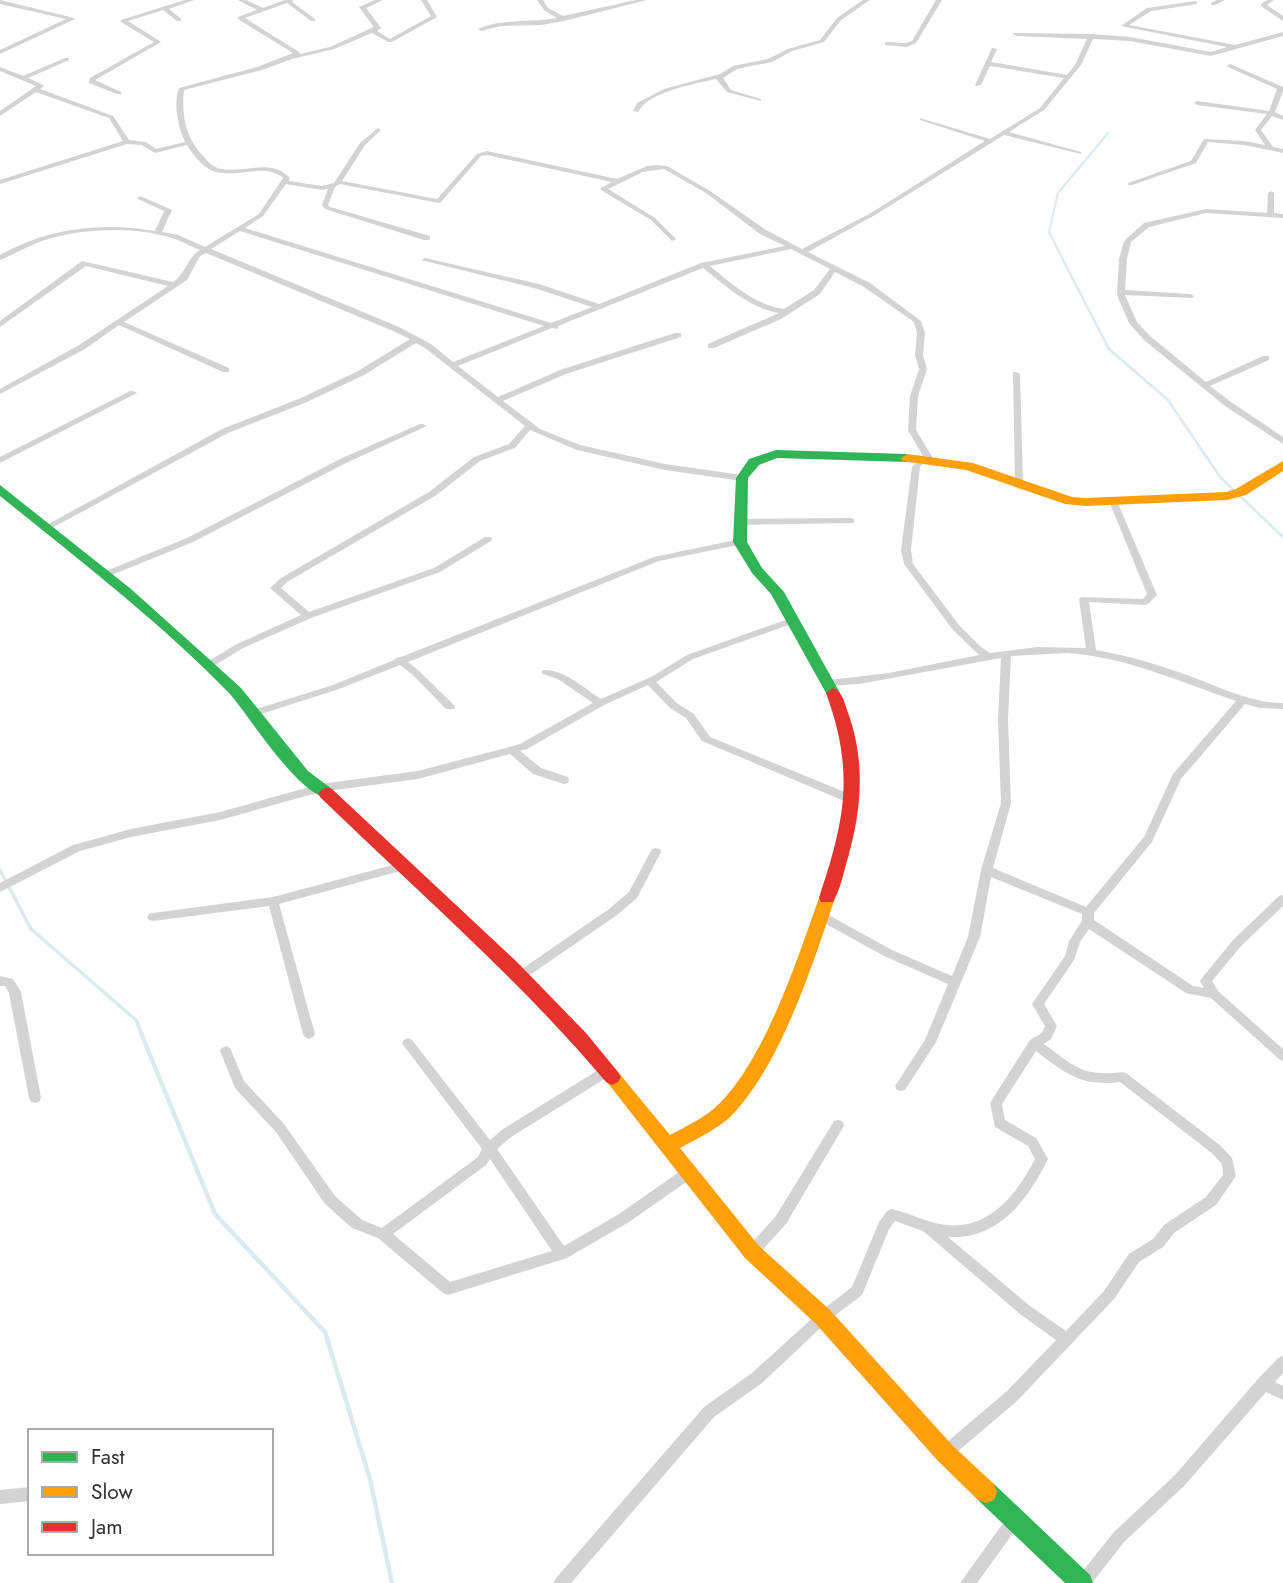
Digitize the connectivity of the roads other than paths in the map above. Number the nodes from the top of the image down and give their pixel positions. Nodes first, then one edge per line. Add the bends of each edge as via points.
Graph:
1 (191, 0) edge
2 (242, 0) edge
3 (380, 0) edge
4 (424, 0) edge
5 (540, 0) edge
6 (644, 0) edge
7 (867, 0) edge
8 (939, 0) edge
9 (1222, 0) edge
10 (1271, 0) edge
11 (290, 1) edge
12 (0, 2) edge
13 (1195, 3) dead end
14 (1213, 4) dead end
15 (164, 8) junction
16 (262, 10) junction
17 (561, 19) junction
18 (1283, 19) edge
19 (179, 20) dead end
20 (313, 20) dead end
21 (573, 23) dead end
22 (481, 29) dead end
23 (372, 30) junction
24 (1016, 34) dead end
25 (1283, 34) edge
26 (1174, 35) junction
27 (1091, 36) junction
28 (887, 44) dead end
29 (1165, 45) junction
30 (1236, 47) junction
31 (994, 49) dead end
32 (0, 52) edge
33 (293, 57) junction
34 (67, 60) dead end
35 (990, 64) junction
36 (1230, 66) dead end
37 (0, 69) edge
38 (720, 76) junction
39 (1067, 77) junction
40 (1283, 77) edge
41 (24, 78) junction
42 (1267, 82) junction
43 (978, 85) dead end
44 (1282, 88) edge
45 (36, 90) junction
46 (119, 93) dead end
47 (759, 100) dead end
48 (1196, 103) dead end
49 (636, 111) dead end
50 (1271, 113) junction
51 (0, 114) edge
52 (1283, 118) edge
53 (922, 119) dead end
54 (378, 130) dead end
55 (1004, 133) junction
56 (991, 141) junction
57 (127, 142) junction
58 (188, 144) junction
59 (1271, 149) junction
60 (1283, 151) edge
61 (1079, 153) dead end
62 (620, 181) junction
63 (0, 182) edge
64 (284, 182) junction
65 (1130, 184) dead end
66 (336, 185) junction
67 (1271, 193) dead end
68 (140, 198) dead end
69 (1270, 215) junction
70 (1283, 216) edge
71 (240, 229) junction
72 (158, 232) junction
73 (427, 238) dead end
74 (672, 239) dead end
75 (791, 247) junction
76 (202, 250) junction
77 (802, 253) junction
78 (0, 258) edge
79 (425, 260) dead end
80 (704, 265) junction
81 (833, 270) junction
82 (175, 285) junction
83 (1122, 292) junction
84 (1190, 296) dead end
85 (599, 307) junction
86 (786, 312) junction
87 (120, 323) junction
88 (0, 325) edge
89 (555, 327) junction
90 (678, 335) dead end
91 (416, 339) junction
92 (711, 345) dead end
93 (1266, 358) dead end
94 (453, 365) junction
95 (226, 370) dead end
96 (1016, 374) dead end
97 (1205, 385) junction
98 (0, 392) edge
99 (133, 393) dead end
100 (497, 400) junction
101 (423, 426) dead end
102 (529, 426) junction
103 (1283, 441) edge
104 (926, 458) junction
105 (0, 460) edge
106 (1283, 465) edge
107 (742, 478) junction
108 (1019, 483) junction
109 (0, 489) edge
110 (1113, 501) junction
111 (852, 521) dead end
112 (739, 522) junction
113 (47, 527) junction
114 (488, 539) dead end
115 (740, 542) junction
116 (104, 575) junction
117 (308, 615) junction
118 (791, 621) junction
119 (1092, 653) junction
120 (1006, 654) junction
121 (989, 657) junction
122 (399, 660) junction
123 (204, 662) junction
124 (546, 672) dead end
125 (650, 681) junction
126 (829, 684) junction
127 (1243, 700) junction
128 (600, 702) junction
129 (1283, 706) edge
130 (450, 707) dead end
131 (254, 713) junction
132 (512, 750) junction
133 (564, 780) dead end
134 (320, 788) junction
135 (853, 800) junction
136 (656, 852) dead end
137 (400, 867) junction
138 (986, 870) junction
139 (0, 888) edge
140 (1283, 899) edge
141 (273, 901) junction
142 (153, 916) dead end
143 (821, 916) junction
144 (1088, 917) junction
145 (520, 976) junction
146 (0, 981) edge
147 (955, 982) junction
148 (1214, 994) junction
149 (309, 1034) dead end
150 (408, 1043) dead end
151 (1034, 1043) junction
152 (226, 1051) dead end
153 (1283, 1056) edge
154 (607, 1071) junction
155 (901, 1087) dead end
156 (35, 1098) dead end
157 (838, 1125) dead end
158 (668, 1146) junction
159 (489, 1148) junction
160 (687, 1174) junction
161 (924, 1225) junction
162 (383, 1234) junction
163 (752, 1252) junction
164 (562, 1254) junction
165 (823, 1317) junction
166 (1066, 1339) junction
167 (1283, 1363) edge
168 (1263, 1384) junction
169 (1283, 1394) edge
170 (945, 1453) junction
171 (28, 1494) edge
172 (0, 1497) edge
173 (1014, 1520) junction
174 (561, 1583) edge
175 (968, 1583) edge
176 (1082, 1583) edge

1 - 15 street
2 - 16 street
3 - 23 street via 362,7 377,23
4 - 23 street via 435,17 415,30 390,41
5 - 17 street
6 - 17 street
7 - 38 street via 839,19 822,41
8 - 28 street via 914,42
9 - 14 street
10 - 18 street via 1263,5
11 - 16 street
11 - 20 street
12 - 32 street via 72,19
13 - 26 street via 1149,9 1124,26
15 - 19 street
15 - 46 street via 123,21 158,42 92,79
16 - 33 street via 240,18 294,49
17 - 21 street
17 - 22 street
23 - 33 street via 332,48
24 - 27 street
25 - 30 street
26 - 29 street
26 - 30 street
27 - 29 street
27 - 39 street
29 - 30 street via 1212,54
31 - 35 street
33 - 58 street via 181,89 180,117
34 - 41 street
35 - 39 street
35 - 43 street
36 - 42 street
37 - 41 street
38 - 47 street via 729,91
38 - 49 street via 666,90 639,104
39 - 55 street via 1042,109
40 - 42 street
41 - 45 street via 41,84
42 - 44 street
44 - 50 street
45 - 51 street
45 - 57 street via 111,117
48 - 50 street
50 - 52 street
50 - 59 street via 1258,130
53 - 56 street
54 - 66 street via 362,144
55 - 56 street
55 - 61 street
56 - 77 street
57 - 58 street via 144,143 151,151
57 - 63 street
58 - 64 street via 214,169 273,170 284,173
59 - 60 street
59 - 65 street via 1206,140 1194,162
62 - 66 street via 487,153 479,155 439,201
62 - 74 street via 603,192 653,219
62 - 75 street via 665,167
64 - 66 street
64 - 71 street via 261,215
66 - 73 street via 327,208
67 - 69 street
68 - 72 street via 168,210
69 - 70 street
69 - 83 street via 1206,211 1147,225 1128,242
71 - 76 street
71 - 89 street
72 - 76 street
72 - 78 street via 85,228 22,244
75 - 77 street
75 - 80 street
76 - 82 street
76 - 91 street
77 - 81 street
79 - 85 street via 536,286
80 - 85 street
80 - 86 street via 735,289
81 - 86 street via 817,292
81 - 104 street via 874,290 920,326 923,369 911,417 912,430
82 - 87 street
82 - 88 street via 85,263
83 - 84 street
83 - 97 street via 1137,329
85 - 89 street
86 - 92 street
87 - 95 street
87 - 98 street
89 - 94 street
90 - 100 street via 563,372
91 - 94 street
91 - 113 street via 361,373 225,431
93 - 97 street
94 - 100 street
96 - 108 street
97 - 103 street
99 - 105 street
100 - 102 street
101 - 116 street via 345,460 190,540
102 - 107 street via 577,447
102 - 117 street via 512,446 477,459 432,494 284,580 275,589
104 - 107 street via 776,454 754,463
104 - 108 street
104 - 121 street via 916,467 906,550 909,564 962,634
106 - 110 street via 1227,496
107 - 112 street
108 - 110 street via 1070,501
109 - 113 street
110 - 119 street via 1152,595 1144,602 1084,599
111 - 112 street
112 - 115 street
113 - 116 street
114 - 117 street via 437,570
115 - 118 street via 777,592
115 - 122 street via 657,559
116 - 123 street
117 - 123 street via 214,662
118 - 125 street via 696,655
118 - 126 street
119 - 120 street
119 - 127 street via 1148,666
120 - 121 street
120 - 138 street via 1006,803
121 - 126 street
122 - 130 street
122 - 131 street via 336,687
123 - 131 street
124 - 128 street
125 - 128 street
125 - 135 street via 690,716 706,739
126 - 135 street via 852,746
127 - 129 street
127 - 144 street via 1177,777 1148,839
128 - 132 street via 547,736
131 - 134 street via 302,775
132 - 133 street via 537,771
132 - 134 street via 418,775
134 - 137 street
134 - 139 street via 77,848
135 - 143 street via 844,849
136 - 145 street via 633,895
137 - 141 street
137 - 145 street
138 - 144 street
138 - 147 street via 974,937
140 - 148 street via 1207,976 1207,986
141 - 142 street
141 - 149 street
143 - 147 street via 888,953
143 - 158 street via 770,1037 743,1088 726,1110
144 - 148 street via 1190,990
144 - 151 street via 1070,957 1038,1004 1051,1026 1047,1036
145 - 154 street
146 - 156 street via 9,982 15,992
147 - 155 street via 930,1042
148 - 153 street
150 - 159 street
151 - 161 street via 996,1103 995,1114 999,1123 1038,1150 1042,1159 1033,1178 1010,1205 973,1232
151 - 166 street via 1082,1077 1100,1081 1122,1077 1228,1162 1230,1176 1211,1201 1134,1258 1109,1294
152 - 162 street via 239,1084 280,1128 330,1200 357,1224
154 - 158 street
154 - 159 street
157 - 163 street via 781,1220
158 - 160 street
159 - 162 street via 482,1161
159 - 164 street
160 - 163 street
160 - 164 street
161 - 165 street via 892,1215 858,1291
161 - 166 street
162 - 164 street via 448,1289
163 - 165 street
165 - 170 street
165 - 174 street via 757,1378 702,1419
166 - 170 street via 1012,1396
167 - 168 street
168 - 169 street
168 - 176 street via 1180,1480 1119,1537
170 - 173 street
171 - 172 street
173 - 175 street
173 - 176 street

